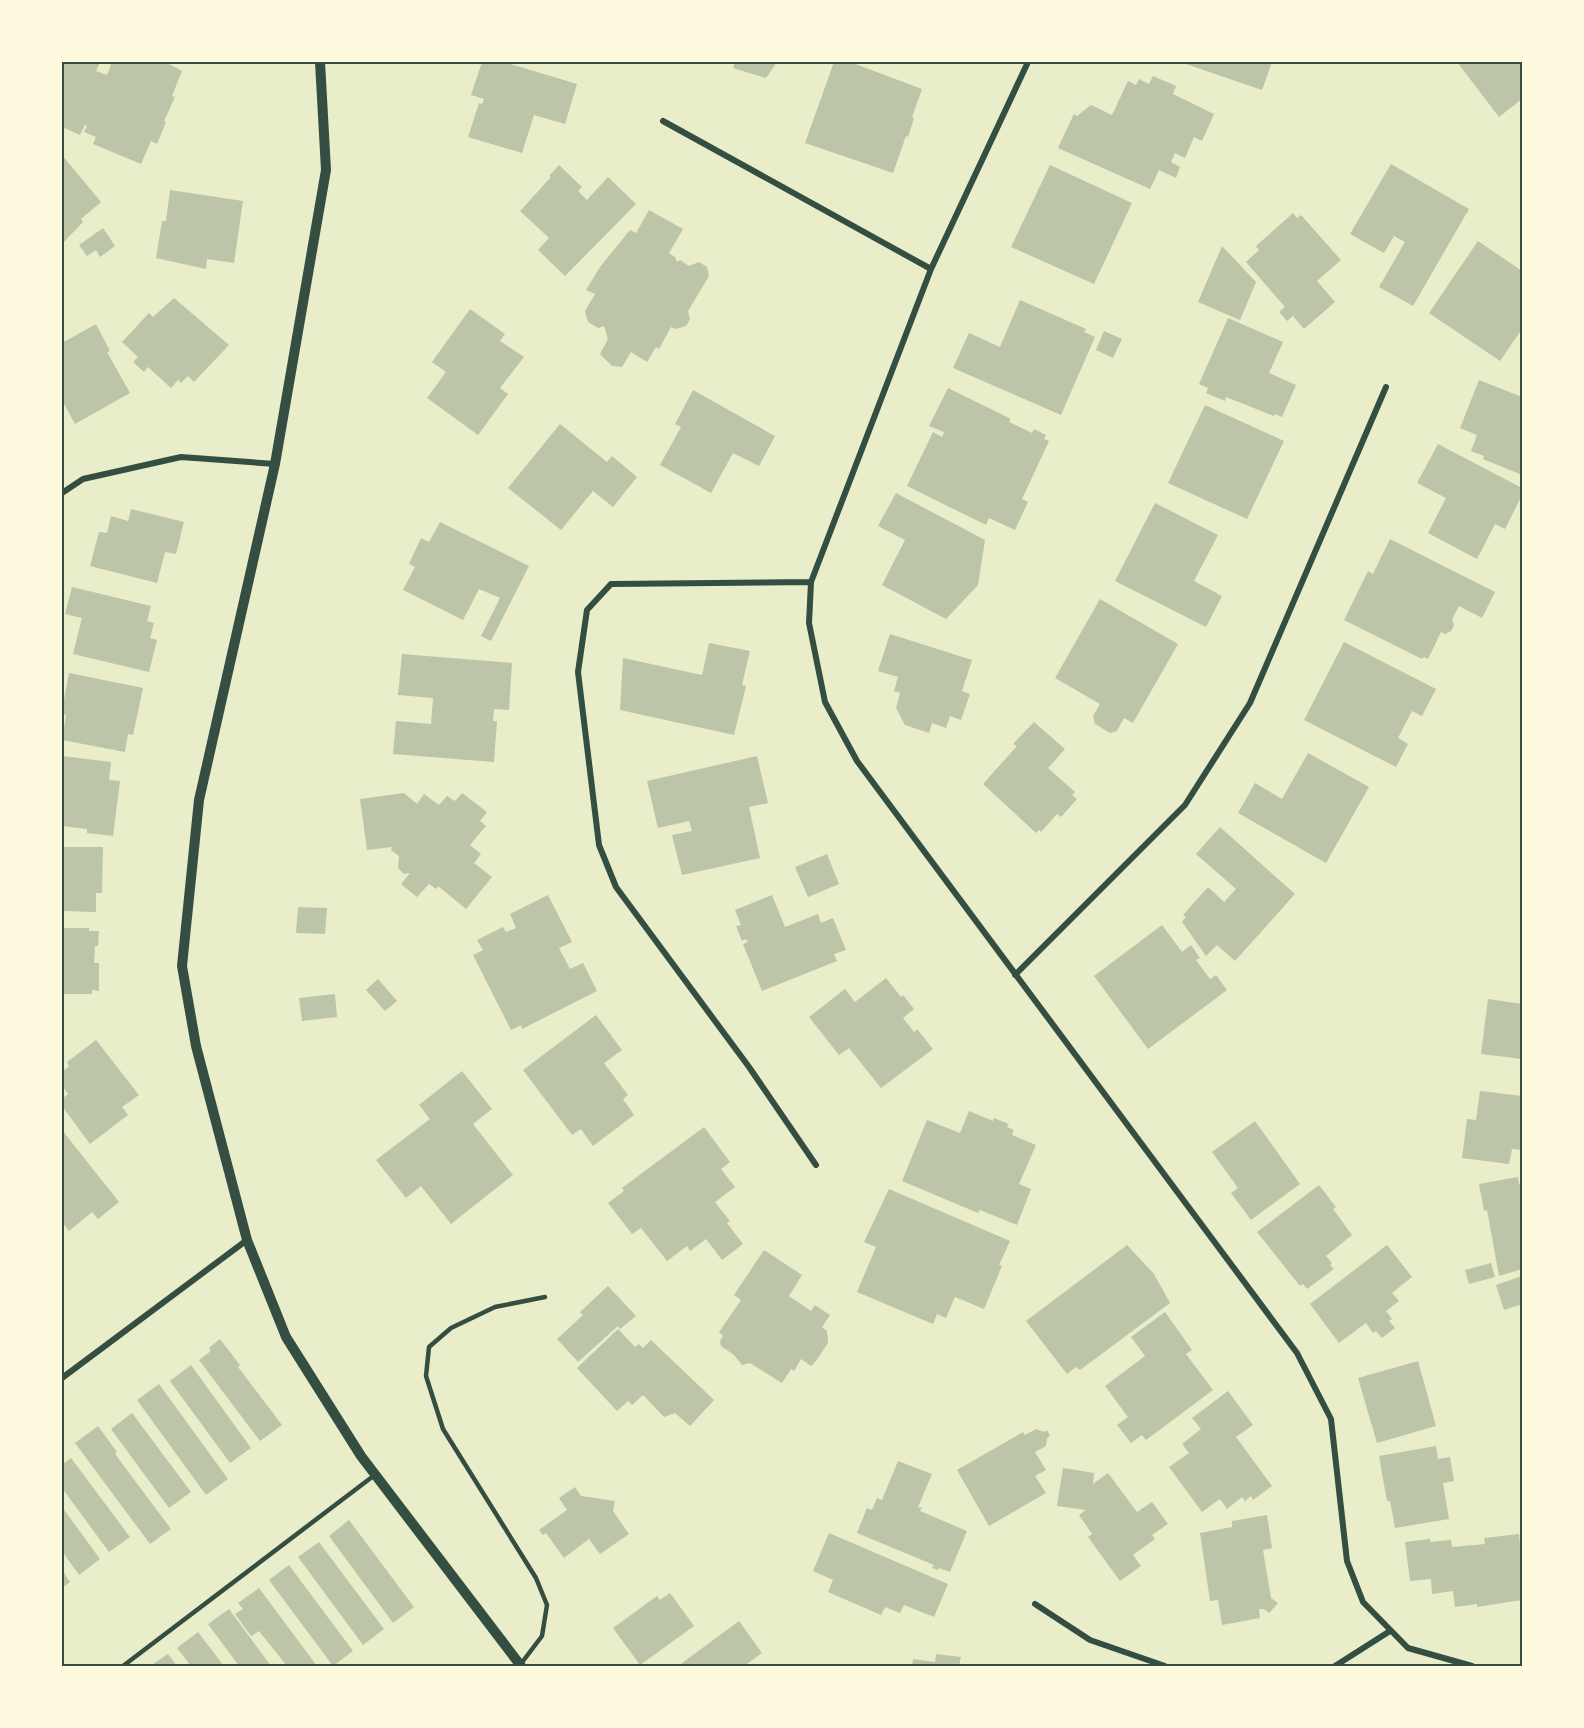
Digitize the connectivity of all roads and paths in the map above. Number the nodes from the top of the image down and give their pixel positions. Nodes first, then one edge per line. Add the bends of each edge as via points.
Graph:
1 (320, 62) edge
2 (1028, 62) edge
3 (663, 121) dead end
4 (931, 269) junction
5 (1386, 387) dead end
6 (275, 464) junction
7 (62, 493) edge
8 (811, 582) junction
9 (1015, 975) junction
10 (816, 1165) dead end
11 (247, 1240) junction
12 (545, 1297) dead end
13 (62, 1378) edge
14 (376, 1474) junction
15 (1035, 1604) dead end
16 (1390, 1631) junction
17 (123, 1666) edge
18 (520, 1666) edge
19 (1166, 1666) edge
20 (1335, 1666) edge
21 (1472, 1666) edge

1 - 6 street via 326,170
2 - 4 street
3 - 4 street
4 - 8 street
5 - 9 street via 1250,703 1227,740 1185,806
6 - 7 street via 181,457 84,479
6 - 11 street via 198,800 182,966 196,1046
8 - 9 street via 809,623 825,702 857,761
8 - 10 street via 611,584 587,610 578,672 599,845 616,887
9 - 16 street via 1297,1353 1331,1419 1347,1561 1363,1602
11 - 13 street
11 - 14 street via 286,1337
12 - 18 lane via 495,1307 451,1328 429,1347 426,1376 443,1430 536,1578 547,1605 542,1636
14 - 17 lane
14 - 18 street
15 - 19 street via 1090,1640
16 - 20 street
16 - 21 street via 1408,1648

